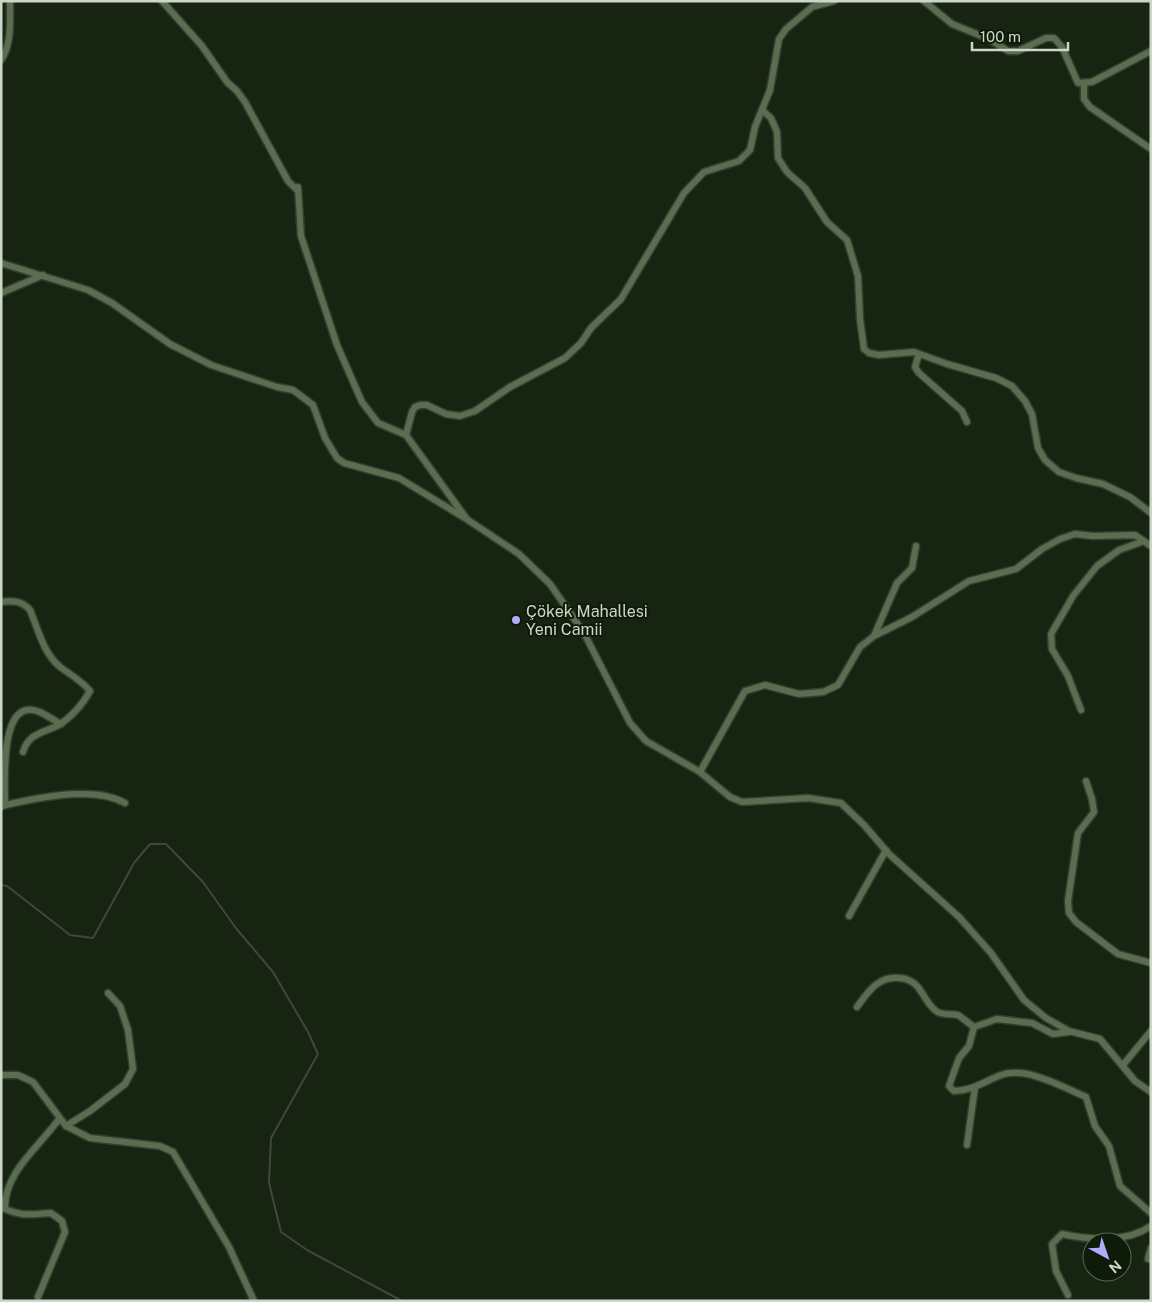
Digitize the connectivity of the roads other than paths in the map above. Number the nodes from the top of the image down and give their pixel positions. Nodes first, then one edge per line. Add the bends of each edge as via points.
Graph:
1 (10, 1) edge
2 (162, 1) edge
3 (834, 1) edge
4 (924, 1) edge
5 (810, 4) edge
6 (1151, 52) edge
7 (1, 60) edge
8 (1084, 84) junction
9 (762, 110) junction
10 (1151, 149) edge
11 (1, 264) edge
12 (43, 275) junction
13 (1, 293) edge
14 (919, 354) junction
15 (967, 422) dead end
16 (406, 435) junction
17 (1151, 513) edge
18 (468, 520) junction
19 (1144, 541) junction
20 (916, 546) dead end
21 (1151, 546) edge
22 (1, 602) edge
23 (874, 636) junction
24 (1082, 710) dead end
25 (61, 724) junction
26 (23, 752) dead end
27 (700, 772) junction
28 (1086, 781) dead end
29 (125, 803) dead end
30 (3, 806) edge
31 (886, 850) junction
32 (849, 916) dead end
33 (1151, 963) edge
34 (108, 993) dead end
35 (857, 1008) dead end
36 (974, 1027) junction
37 (1151, 1031) edge
38 (1069, 1032) junction
39 (1123, 1065) junction
40 (1, 1075) edge
41 (976, 1087) junction
42 (1151, 1092) edge
43 (59, 1119) junction
44 (66, 1126) junction
45 (966, 1145) dead end
46 (3, 1209) edge
47 (1151, 1214) edge
48 (1151, 1227) edge
49 (1151, 1248) edge
50 (1151, 1259) edge
51 (1068, 1295) dead end
52 (38, 1297) dead end
53 (254, 1301) edge

1 - 7 street via 6,53
2 - 16 street via 245,102 288,181 298,189 301,236 337,346 362,402 378,423
3 - 5 street
4 - 8 street via 952,24 990,39 1008,51 1018,51 1046,38 1054,38 1062,47 1074,78
5 - 9 street via 779,39 770,90
6 - 8 street
8 - 10 street via 1084,99 1090,107
9 - 14 street via 771,118 777,132 778,158 787,172 805,188 827,222 847,240 858,276 864,349 879,355
9 - 16 street via 750,150 739,161 704,172 684,192 621,299 565,358 510,387 475,411 460,416 446,414 427,405 415,407
11 - 12 street
12 - 13 street
12 - 18 street via 88,290 170,344 211,365 293,390 313,405 325,438 337,458 399,478
14 - 15 street via 915,366 919,373 962,411
14 - 17 street via 1012,386 1032,414 1038,448 1045,460 1060,472 1104,484 1130,497
16 - 18 street
18 - 27 street via 519,554 550,584 584,632 630,723 646,742
19 - 21 street
19 - 23 street via 1135,535 1075,534 1060,539 1016,569 969,581 912,617
19 - 24 street via 1119,550 1097,566 1073,596 1051,634 1052,649
20 - 23 street via 912,568 897,584
22 - 25 street via 26,605 47,653 90,691 84,704
23 - 27 street via 860,648 838,686 823,692 799,694 765,685 745,691
25 - 26 street via 35,734
25 - 30 street via 34,710 20,712 9,722 4,741
27 - 31 street via 730,797 742,802 808,798 841,802
28 - 33 street via 1094,812 1078,833 1069,913 1118,954
29 - 30 street via 117,799 72,794
31 - 32 street
31 - 38 street via 959,917 991,953 1024,1000
34 - 44 street via 120,1006 128,1030 133,1069 125,1084
35 - 36 street via 881,980 902,978 916,986 936,1011 959,1016
36 - 38 street via 997,1019 1032,1023 1053,1034
36 - 41 street via 969,1046 959,1058 949,1086 954,1091
37 - 39 street
38 - 39 street via 1100,1039
39 - 42 street
40 - 43 street via 18,1075 33,1082
41 - 45 street
41 - 47 street via 1004,1074 1032,1074 1086,1097 1095,1126 1109,1146 1120,1186
43 - 44 street
43 - 46 street via 18,1170
44 - 53 street via 90,1138 160,1146 172,1152 230,1247
46 - 52 street via 24,1216 51,1213 62,1221 65,1232
48 - 51 street via 1120,1237 1085,1239 1062,1234 1052,1244 1056,1272
49 - 50 street via 1148,1259

